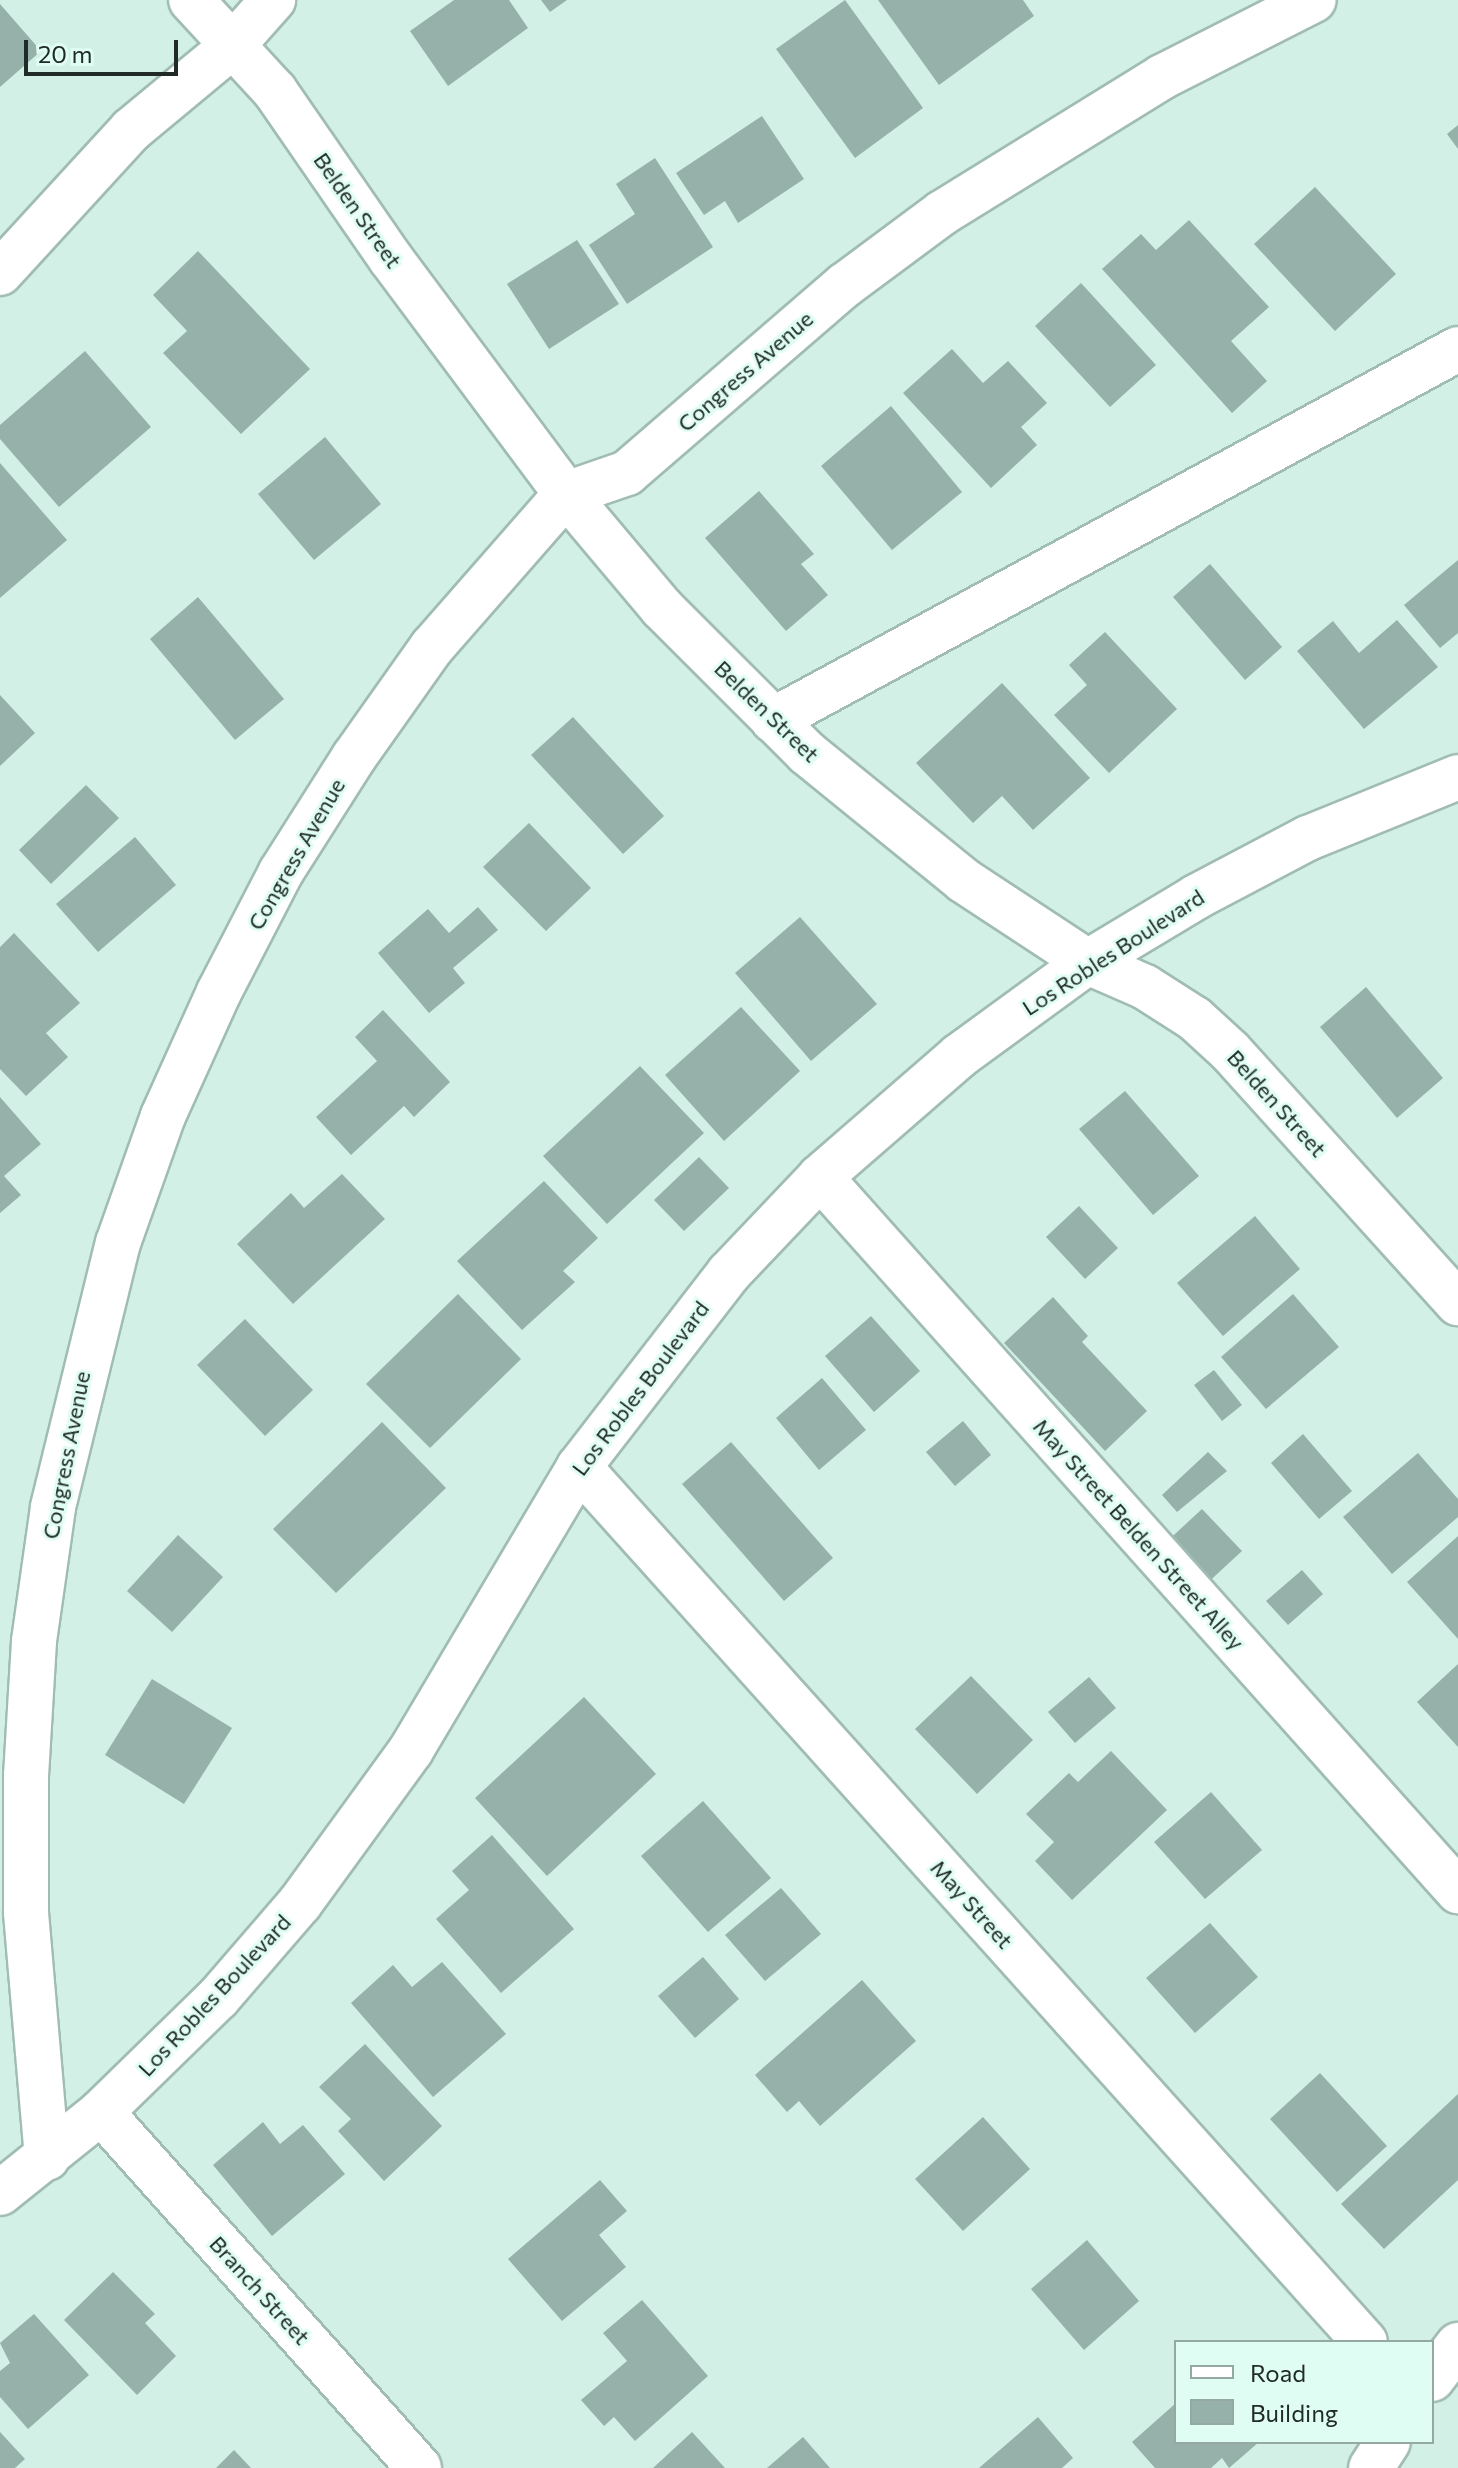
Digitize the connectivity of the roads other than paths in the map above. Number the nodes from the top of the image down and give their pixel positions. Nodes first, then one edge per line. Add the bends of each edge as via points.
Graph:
1 (191, 0) edge
2 (273, 0) edge
3 (1314, 0) edge
4 (232, 46) junction
5 (0, 273) edge
6 (1458, 349) edge
7 (566, 494) junction
8 (773, 720) junction
9 (1458, 777) edge
10 (1088, 962) junction
11 (820, 1177) junction
12 (1458, 1303) edge
13 (579, 1467) junction
14 (1458, 1891) edge
15 (101, 2112) junction
16 (47, 2158) junction
17 (0, 2193) edge
18 (1363, 2340) edge
19 (1458, 2345) edge
20 (1434, 2376) edge
21 (1387, 2444) edge
22 (419, 2468) edge
23 (1371, 2468) edge

1 - 4 street, Belden Street
2 - 4 street
3 - 7 street, Congress Avenue via 1162,77 942,213 734,377 627,473
4 - 5 street via 131,130
4 - 7 street, Belden Street via 275,91 391,259
6 - 8 street
7 - 8 street, Belden Street via 662,608
7 - 16 street, Congress Avenue via 432,647 281,872 163,1116 118,1243 81,1374 53,1507 34,1641 26,1776 26,1912
8 - 10 street, Belden Street via 963,880
9 - 10 street, Los Robles Boulevard via 1308,838
10 - 11 street, Los Robles Boulevard via 959,1056
10 - 12 street, Belden Street via 1145,987 1195,1019 1230,1051
11 - 13 street, Los Robles Boulevard via 729,1273
11 - 14 street, May Street Belden Street Alley
13 - 15 street, Los Robles Boulevard via 411,1750 300,1903 218,1998
13 - 18 street, May Street
15 - 16 street, Los Robles Boulevard
15 - 22 street, Branch Street
16 - 17 street, Los Robles Boulevard
19 - 20 street
21 - 23 street

